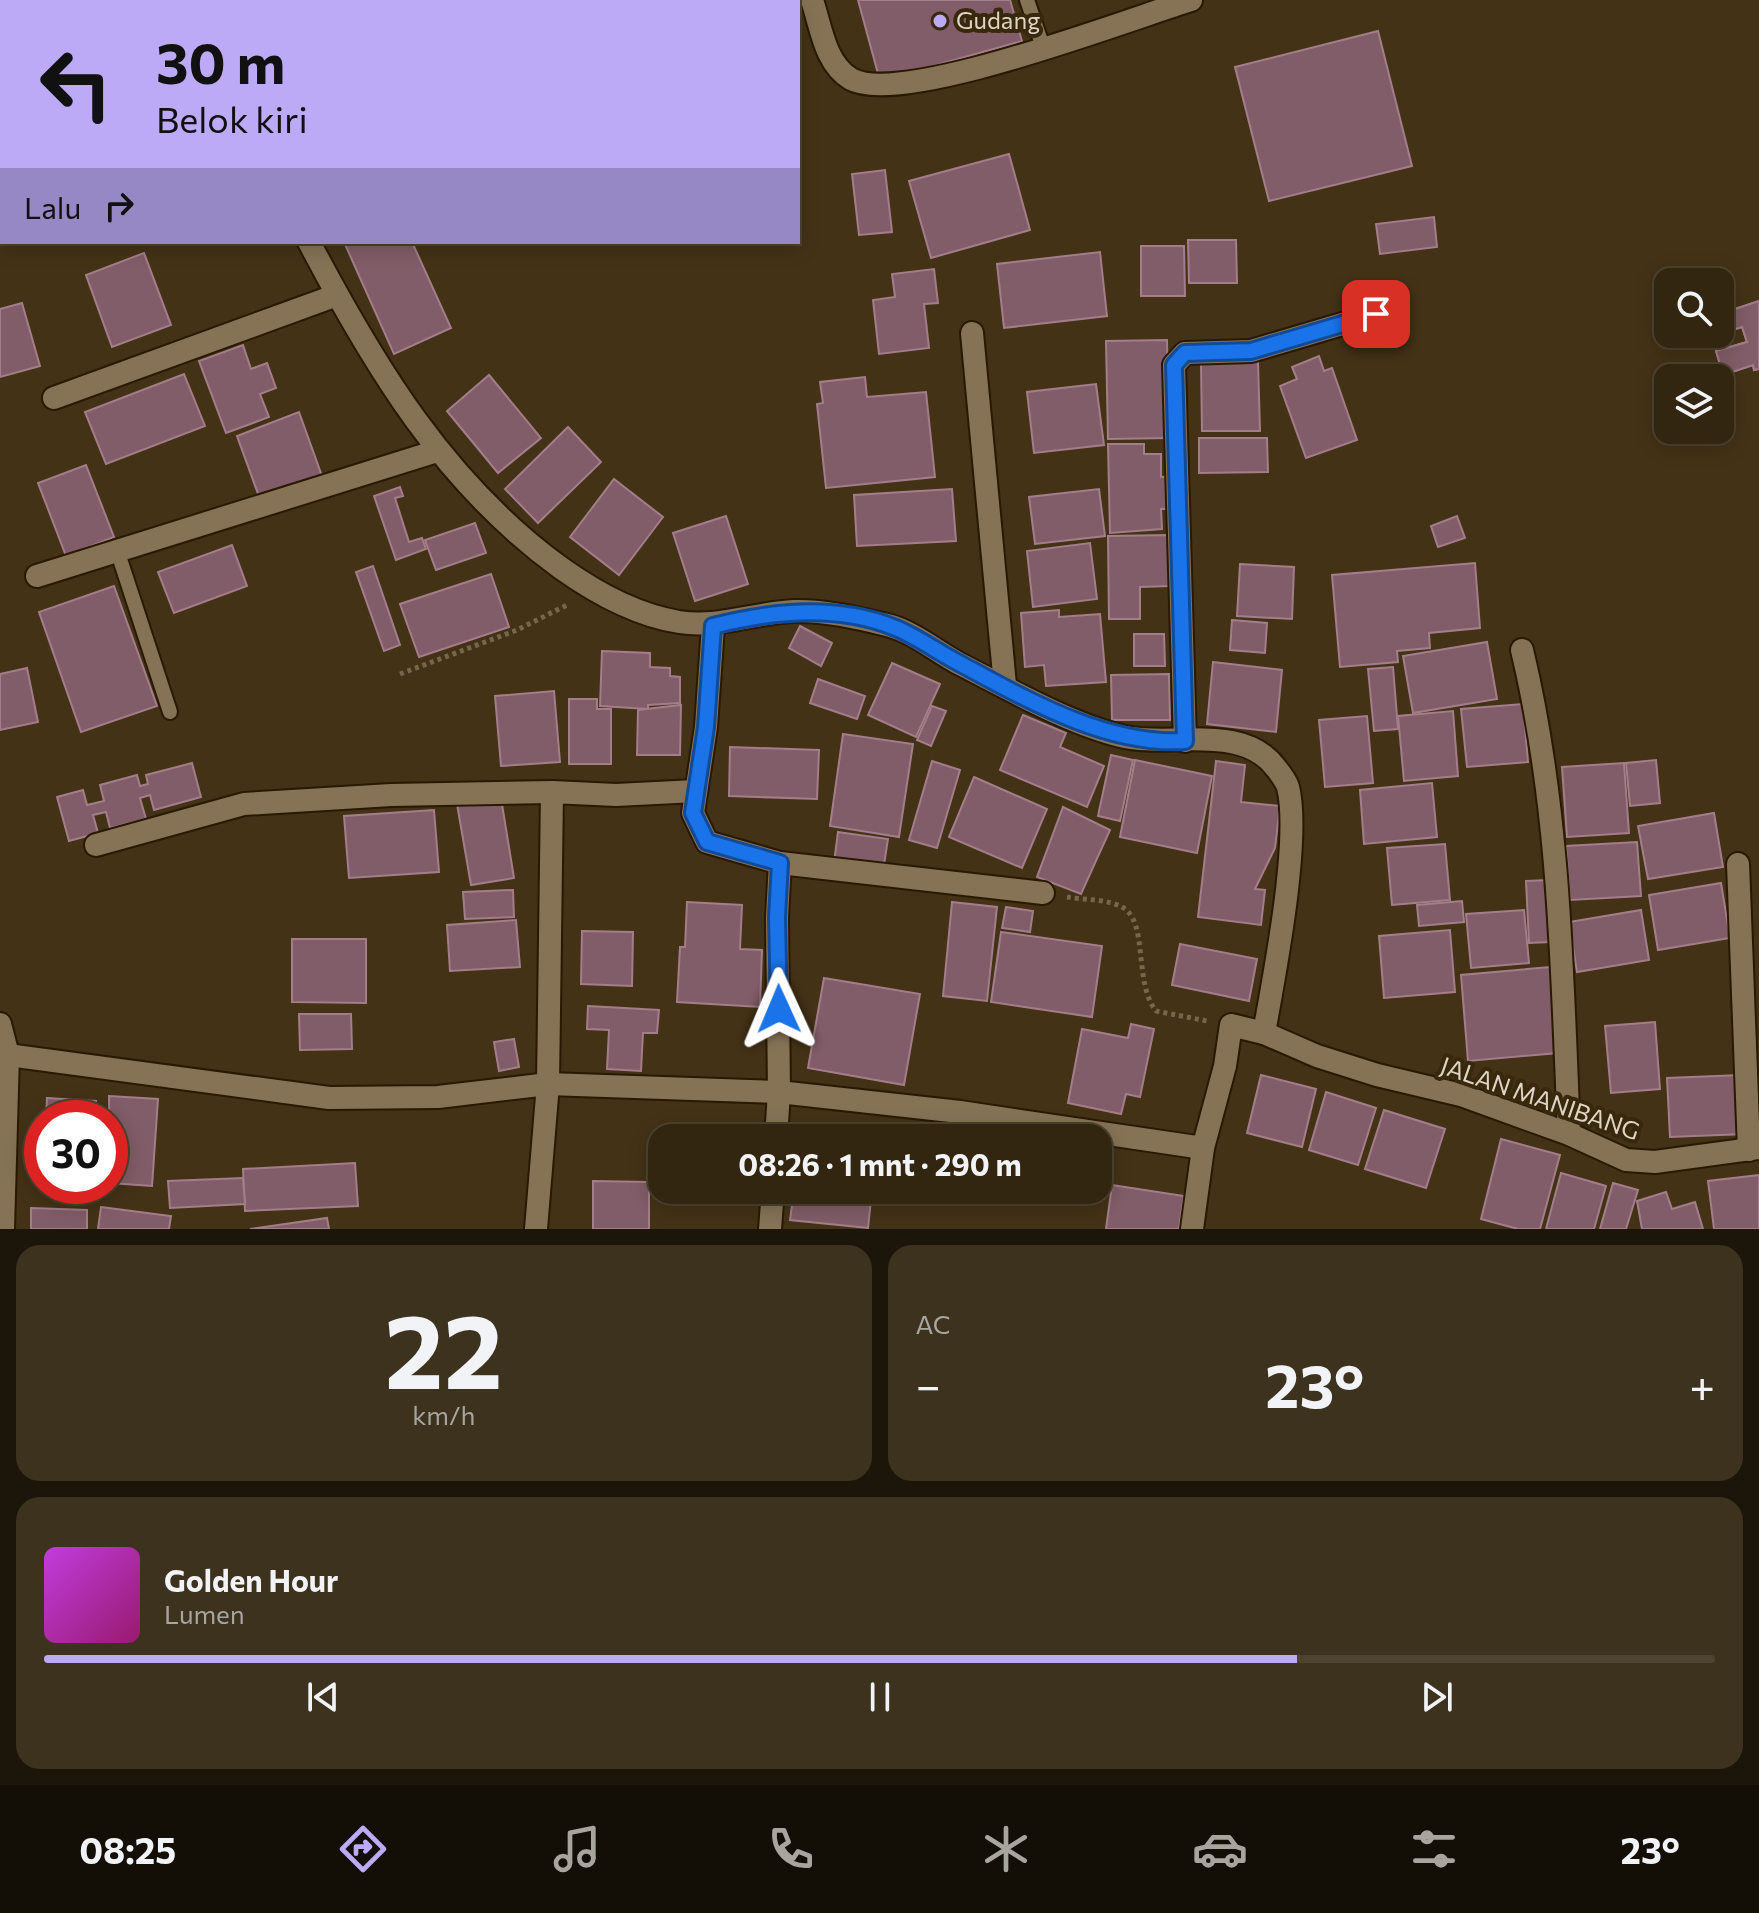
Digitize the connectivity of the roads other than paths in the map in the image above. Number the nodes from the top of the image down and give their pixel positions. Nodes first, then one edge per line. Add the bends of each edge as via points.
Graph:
1 (812, 0) edge
2 (1027, 0) edge
3 (1191, 0) edge
4 (1043, 47) junction
5 (310, 244) edge
6 (337, 295) junction
7 (1376, 314) dead end
8 (972, 333) dead end
9 (54, 398) dead end
10 (437, 451) junction
11 (117, 550) junction
12 (37, 576) dead end
13 (713, 626) junction
14 (1522, 650) dead end
15 (1005, 685) junction
16 (170, 712) dead end
17 (1185, 741) junction
18 (696, 791) junction
19 (552, 792) junction
20 (96, 845) dead end
21 (780, 863) junction
22 (1738, 864) dead end
23 (1043, 893) road end
24 (0, 1024) edge
25 (1264, 1033) junction
26 (4, 1054) edge
27 (548, 1084) junction
28 (779, 1092) junction
29 (777, 1124) edge
30 (1569, 1134) junction
31 (1203, 1148) junction
32 (1754, 1149) edge
33 (772, 1204) edge
34 (3, 1229) edge
35 (536, 1229) edge
36 (770, 1229) edge
37 (1192, 1229) edge

1 - 4 street via 833,65 867,85 897,86 952,75
2 - 4 lane
3 - 4 street
5 - 6 street
6 - 9 street
6 - 10 street
7 - 17 street via 1251,351 1185,353 1174,365
8 - 15 street
10 - 11 street
10 - 13 street via 490,510 594,591 659,618
11 - 12 street
11 - 16 lane
13 - 15 street via 797,611 834,614 893,626
13 - 18 street
14 - 30 street via 1539,722 1551,827 1562,942
15 - 17 street via 1124,737
17 - 25 street via 1226,741 1254,750 1274,764 1287,785 1287,872
18 - 19 street
18 - 21 street via 693,813 707,842
19 - 20 street via 244,804
19 - 27 street
21 - 23 street
21 - 28 street
22 - 32 street
24 - 26 street
25 - 30 street, JALAN MANIBANG via 1317,1056 1461,1095
25 - 31 street, JALAN MANIBANG via 1231,1025
26 - 27 street via 329,1098 438,1097
26 - 34 street
27 - 28 street
27 - 35 street
28 - 29 street
28 - 31 street
30 - 32 street, JALAN MANIBANG via 1626,1160 1655,1162
31 - 37 street
33 - 36 street

